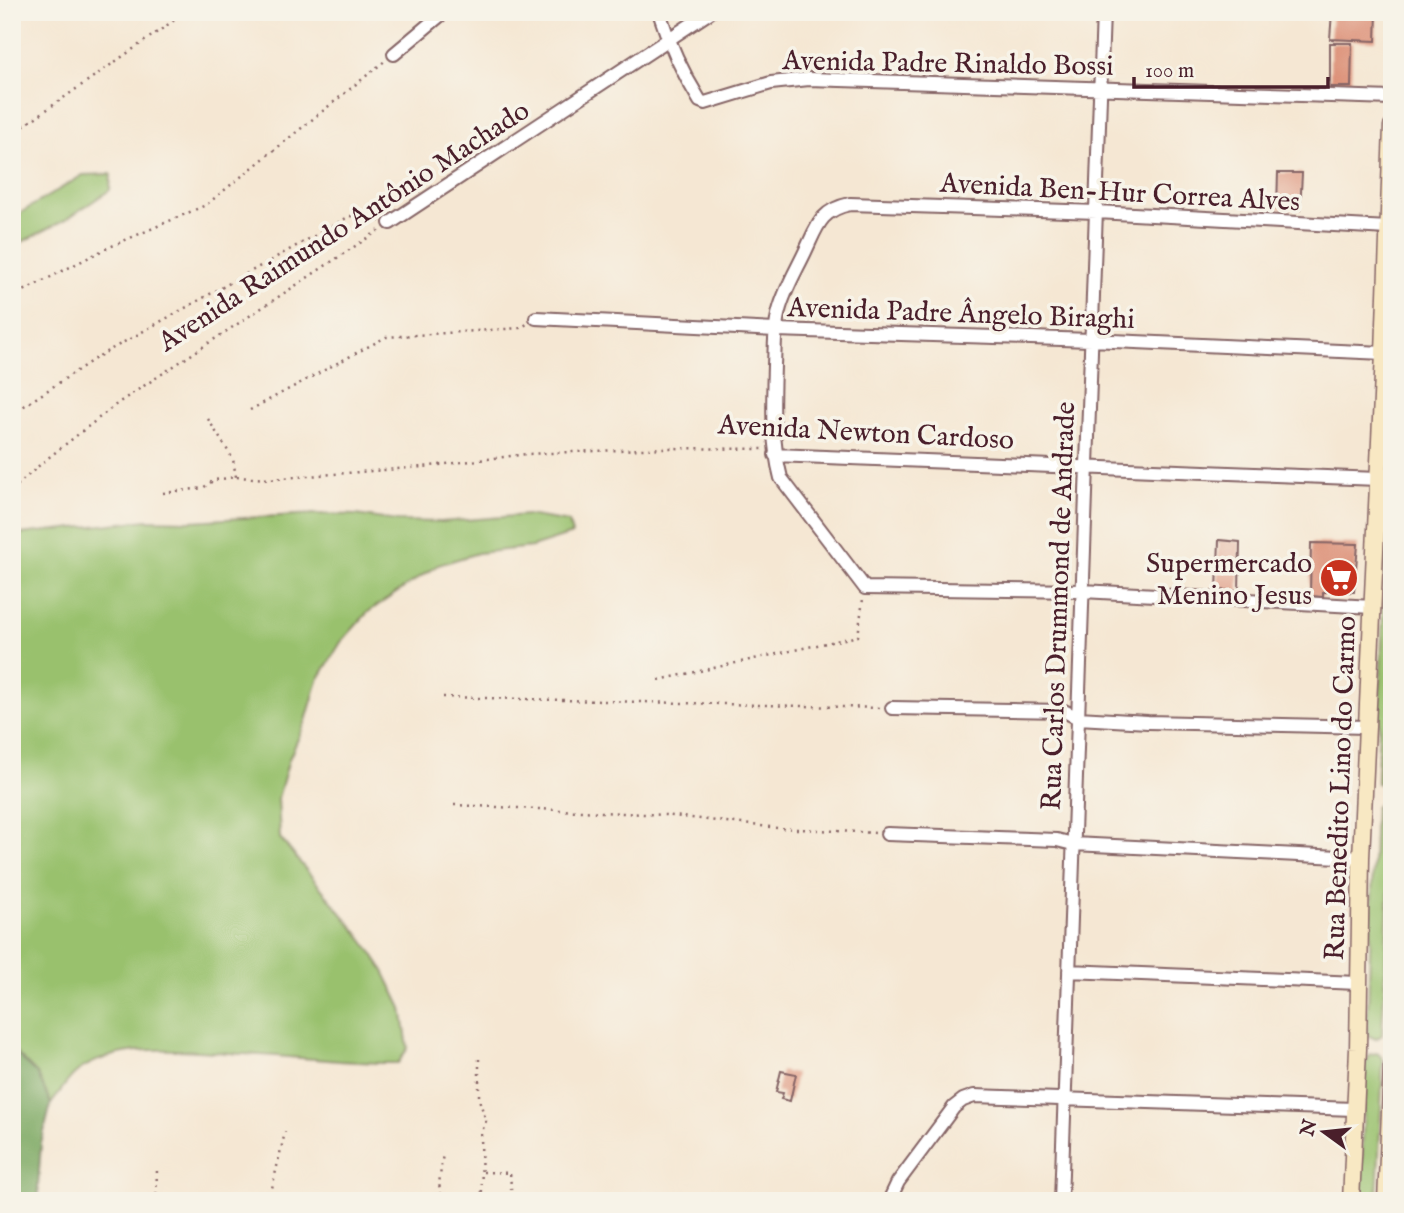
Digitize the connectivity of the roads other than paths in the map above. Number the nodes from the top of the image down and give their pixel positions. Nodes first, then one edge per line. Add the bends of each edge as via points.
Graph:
1 (444, 12) edge
2 (659, 12) edge
3 (710, 12) edge
4 (1103, 12) edge
5 (668, 41) junction
6 (394, 54) road end
7 (1102, 88) junction
8 (1392, 98) edge
9 (1392, 126) edge
10 (1097, 212) junction
11 (390, 223) road end
12 (1390, 228) edge
13 (536, 318) road end
14 (776, 330) junction
15 (1091, 340) junction
16 (1384, 354) junction
17 (775, 455) junction
18 (1088, 467) junction
19 (1378, 479) junction
20 (1083, 591) junction
21 (1373, 607) junction
22 (892, 708) road end
23 (1078, 718) junction
24 (1367, 727) junction
25 (887, 834) road end
26 (1073, 844) junction
27 (1361, 858) junction
28 (1069, 971) junction
29 (1358, 983) junction
30 (1392, 1067) edge
31 (1065, 1097) junction
32 (1354, 1109) junction
33 (1391, 1110) edge
34 (890, 1201) edge
35 (1061, 1201) edge
36 (1351, 1201) edge
37 (1386, 1201) edge

1 - 6 street
2 - 5 street
3 - 5 street, Avenida Raimundo Antônio Machado
4 - 7 street, Rua Carlos Drummond de Andrade
5 - 7 street, Avenida Padre Rinaldo Bossi via 705,103 793,80
5 - 11 street, Avenida Raimundo Antônio Machado
7 - 8 street, Avenida Padre Rinaldo Bossi
7 - 10 street, Rua Carlos Drummond de Andrade
9 - 12 main road, Rua Benedito Lino do Carmo
10 - 12 street, Avenida Ben-Hur Correa Alves
10 - 14 street, Avenida Ben-Hur Correa Alves via 835,207 827,211 783,298
10 - 15 street, Rua Carlos Drummond de Andrade
12 - 16 main road, Rua Benedito Lino do Carmo
13 - 14 street, Avenida Padre Ângelo Biraghi
14 - 15 street, Avenida Padre Ângelo Biraghi
14 - 17 street
15 - 16 street, Avenida Padre Ângelo Biraghi
15 - 18 street, Rua Carlos Drummond de Andrade
16 - 19 main road, Rua Benedito Lino do Carmo
17 - 18 street, Avenida Newton Cardoso
17 - 20 street via 787,488 865,588
18 - 19 street, Avenida Newton Cardoso
18 - 20 street, Rua Carlos Drummond de Andrade
19 - 21 main road, Rua Benedito Lino do Carmo
20 - 21 street
20 - 23 street, Rua Carlos Drummond de Andrade
21 - 24 main road, Rua Benedito Lino do Carmo
22 - 23 street via 1064,711
23 - 24 street
23 - 26 street, Rua Carlos Drummond de Andrade
24 - 27 main road, Rua Benedito Lino do Carmo
25 - 26 street via 1057,839
26 - 27 street
26 - 28 street, Rua Carlos Drummond de Andrade
27 - 29 main road, Rua Benedito Lino do Carmo
28 - 29 street
28 - 31 street, Rua Carlos Drummond de Andrade
29 - 32 main road, Rua Benedito Lino do Carmo
30 - 33 main road
31 - 32 street
31 - 34 street via 983,1095 963,1100 898,1182
31 - 35 street, Rua Carlos Drummond de Andrade
32 - 36 main road, Rua Benedito Lino do Carmo
33 - 37 main road

